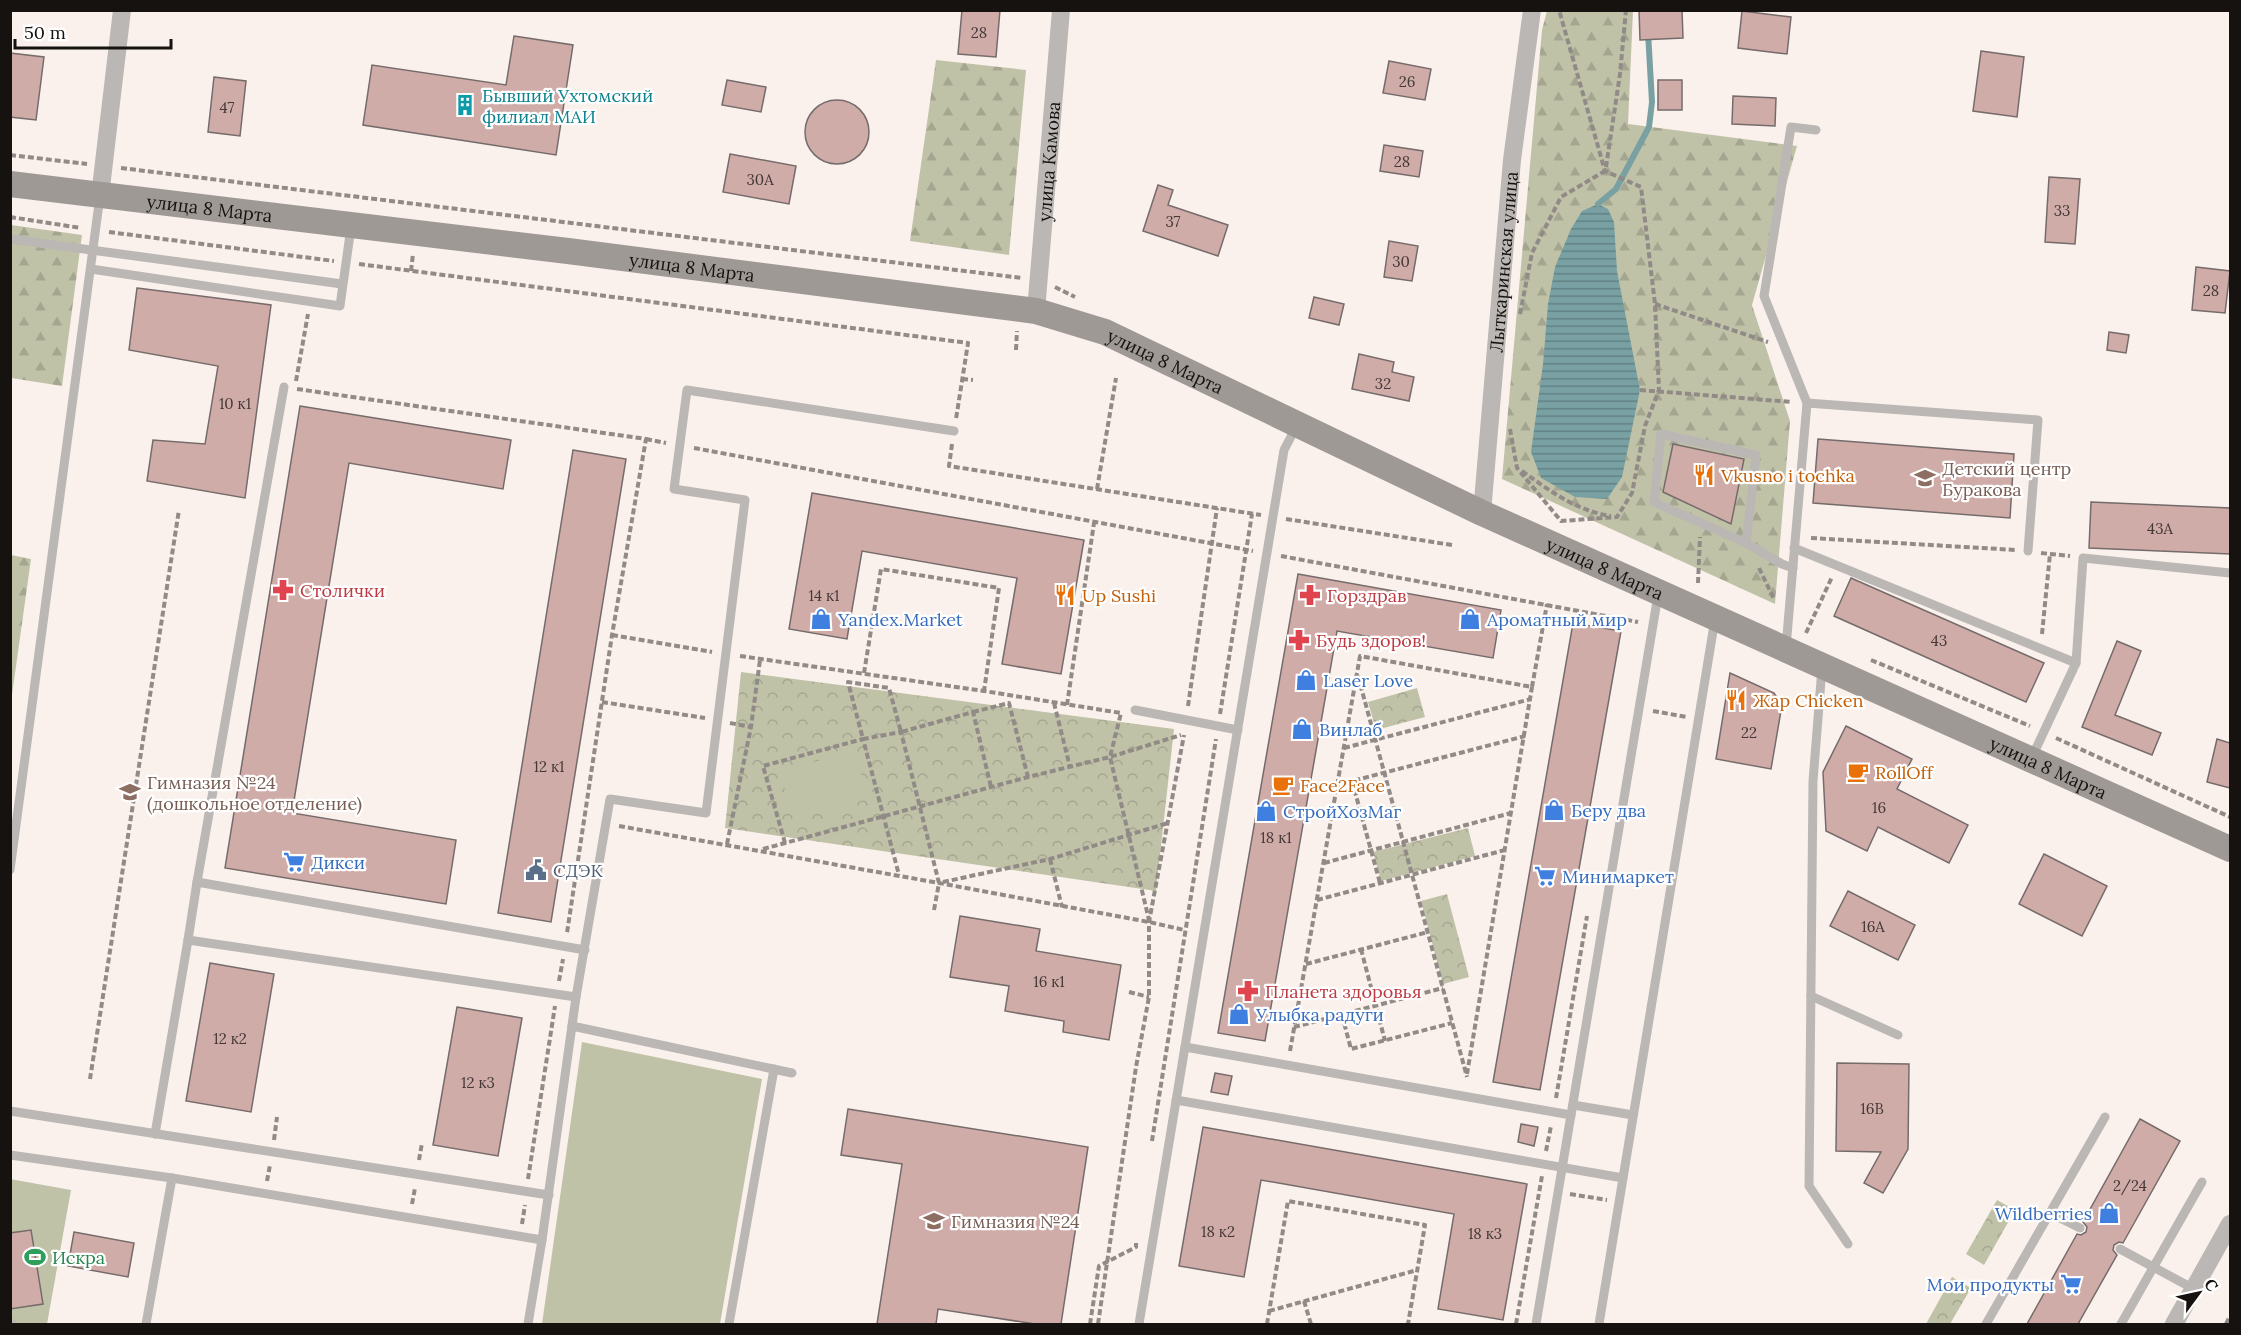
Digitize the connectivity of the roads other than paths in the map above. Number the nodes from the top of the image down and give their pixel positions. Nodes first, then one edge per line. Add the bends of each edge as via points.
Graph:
1 (122, 10) edge
2 (1061, 10) edge
3 (1532, 10) edge
4 (1816, 130) dead end
5 (10, 184) edge
6 (100, 196) junction
7 (351, 225) junction
8 (10, 239) edge
9 (93, 250) junction
10 (91, 269) junction
11 (342, 284) junction
12 (1036, 311) junction
13 (284, 387) dead end
14 (1808, 403) junction
15 (1298, 425) junction
16 (954, 431) road end
17 (1482, 513) junction
18 (1746, 543) junction
19 (1798, 549) junction
20 (2028, 551) road end
21 (1793, 568) junction
22 (2230, 573) edge
23 (1659, 592) junction
24 (1715, 618) junction
25 (1787, 638) junction
26 (2076, 663) junction
27 (1822, 666) junction
28 (1135, 710) dead end
29 (1238, 730) junction
30 (2031, 759) junction
31 (2230, 849) edge
32 (11, 869) edge
33 (197, 882) junction
34 (188, 940) junction
35 (585, 950) junction
36 (1811, 996) junction
37 (576, 998) junction
38 (572, 1026) junction
39 (1898, 1035) dead end
40 (1185, 1047) junction
41 (774, 1069) junction
42 (792, 1073) dead end
43 (1176, 1100) junction
44 (1572, 1110) junction
45 (10, 1111) edge
46 (1633, 1115) junction
47 (2105, 1117) dead end
48 (155, 1134) junction
49 (10, 1155) edge
50 (1562, 1167) junction
51 (172, 1178) junction
52 (1623, 1178) junction
53 (2202, 1182) dead end
54 (549, 1195) junction
55 (2050, 1213) junction
56 (2230, 1226) edge
57 (2080, 1228) dead end
58 (542, 1240) junction
59 (1848, 1244) dead end
60 (2120, 1249) dead end
61 (2154, 1267) junction
62 (2194, 1289) junction
63 (146, 1324) edge
64 (528, 1324) edge
65 (729, 1324) edge
66 (1139, 1324) edge
67 (1536, 1324) edge
68 (1599, 1324) edge
69 (1986, 1324) edge
70 (2121, 1324) edge
71 (2174, 1324) edge

1 - 6 street
2 - 12 street, улица Камова
3 - 17 street, Лыткаринская улица via 1512,160
4 - 14 lane via 1791,128 1764,296
5 - 6 street, улица 8 Марта
6 - 7 street, улица 8 Марта
6 - 9 lane
7 - 11 lane
7 - 12 street, улица 8 Марта
8 - 9 lane
9 - 10 lane
9 - 11 lane
10 - 11 lane via 340,306
10 - 32 lane
12 - 15 street, улица 8 Марта via 1105,332
13 - 33 lane
14 - 19 lane
14 - 20 lane via 2038,420
15 - 17 street, улица 8 Марта
15 - 29 lane via 1284,450
16 - 35 lane via 687,390 674,489 746,500 706,813 610,799
17 - 23 street, улица 8 Марта
18 - 18 lane via 1756,455 1661,434 1654,502
18 - 21 lane
19 - 21 lane
19 - 26 lane
21 - 25 lane
22 - 26 lane via 2083,558
23 - 24 street, улица 8 Марта
23 - 44 lane
24 - 25 street, улица 8 Марта
24 - 46 lane
25 - 27 street, улица 8 Марта
26 - 30 lane
27 - 30 street, улица 8 Марта
27 - 36 lane via 1813,781
28 - 29 lane
29 - 40 lane
30 - 31 street, улица 8 Марта
33 - 34 lane
33 - 35 lane
34 - 37 lane
34 - 48 lane
35 - 37 lane
36 - 39 lane
36 - 59 lane via 1809,1186
37 - 38 lane
38 - 41 lane
38 - 54 lane
40 - 43 lane
40 - 44 lane via 1553,1112
41 - 42 lane
41 - 65 lane
43 - 50 lane
43 - 66 lane
44 - 46 lane
44 - 50 lane
45 - 48 lane
46 - 52 lane
47 - 55 lane
48 - 54 lane
49 - 51 lane
50 - 52 lane
50 - 67 lane
51 - 58 lane
51 - 63 lane
52 - 68 lane
53 - 61 lane
54 - 58 lane
55 - 57 lane
55 - 69 lane
56 - 62 street
58 - 64 lane
60 - 61 lane
61 - 62 lane
61 - 70 lane
62 - 71 street

